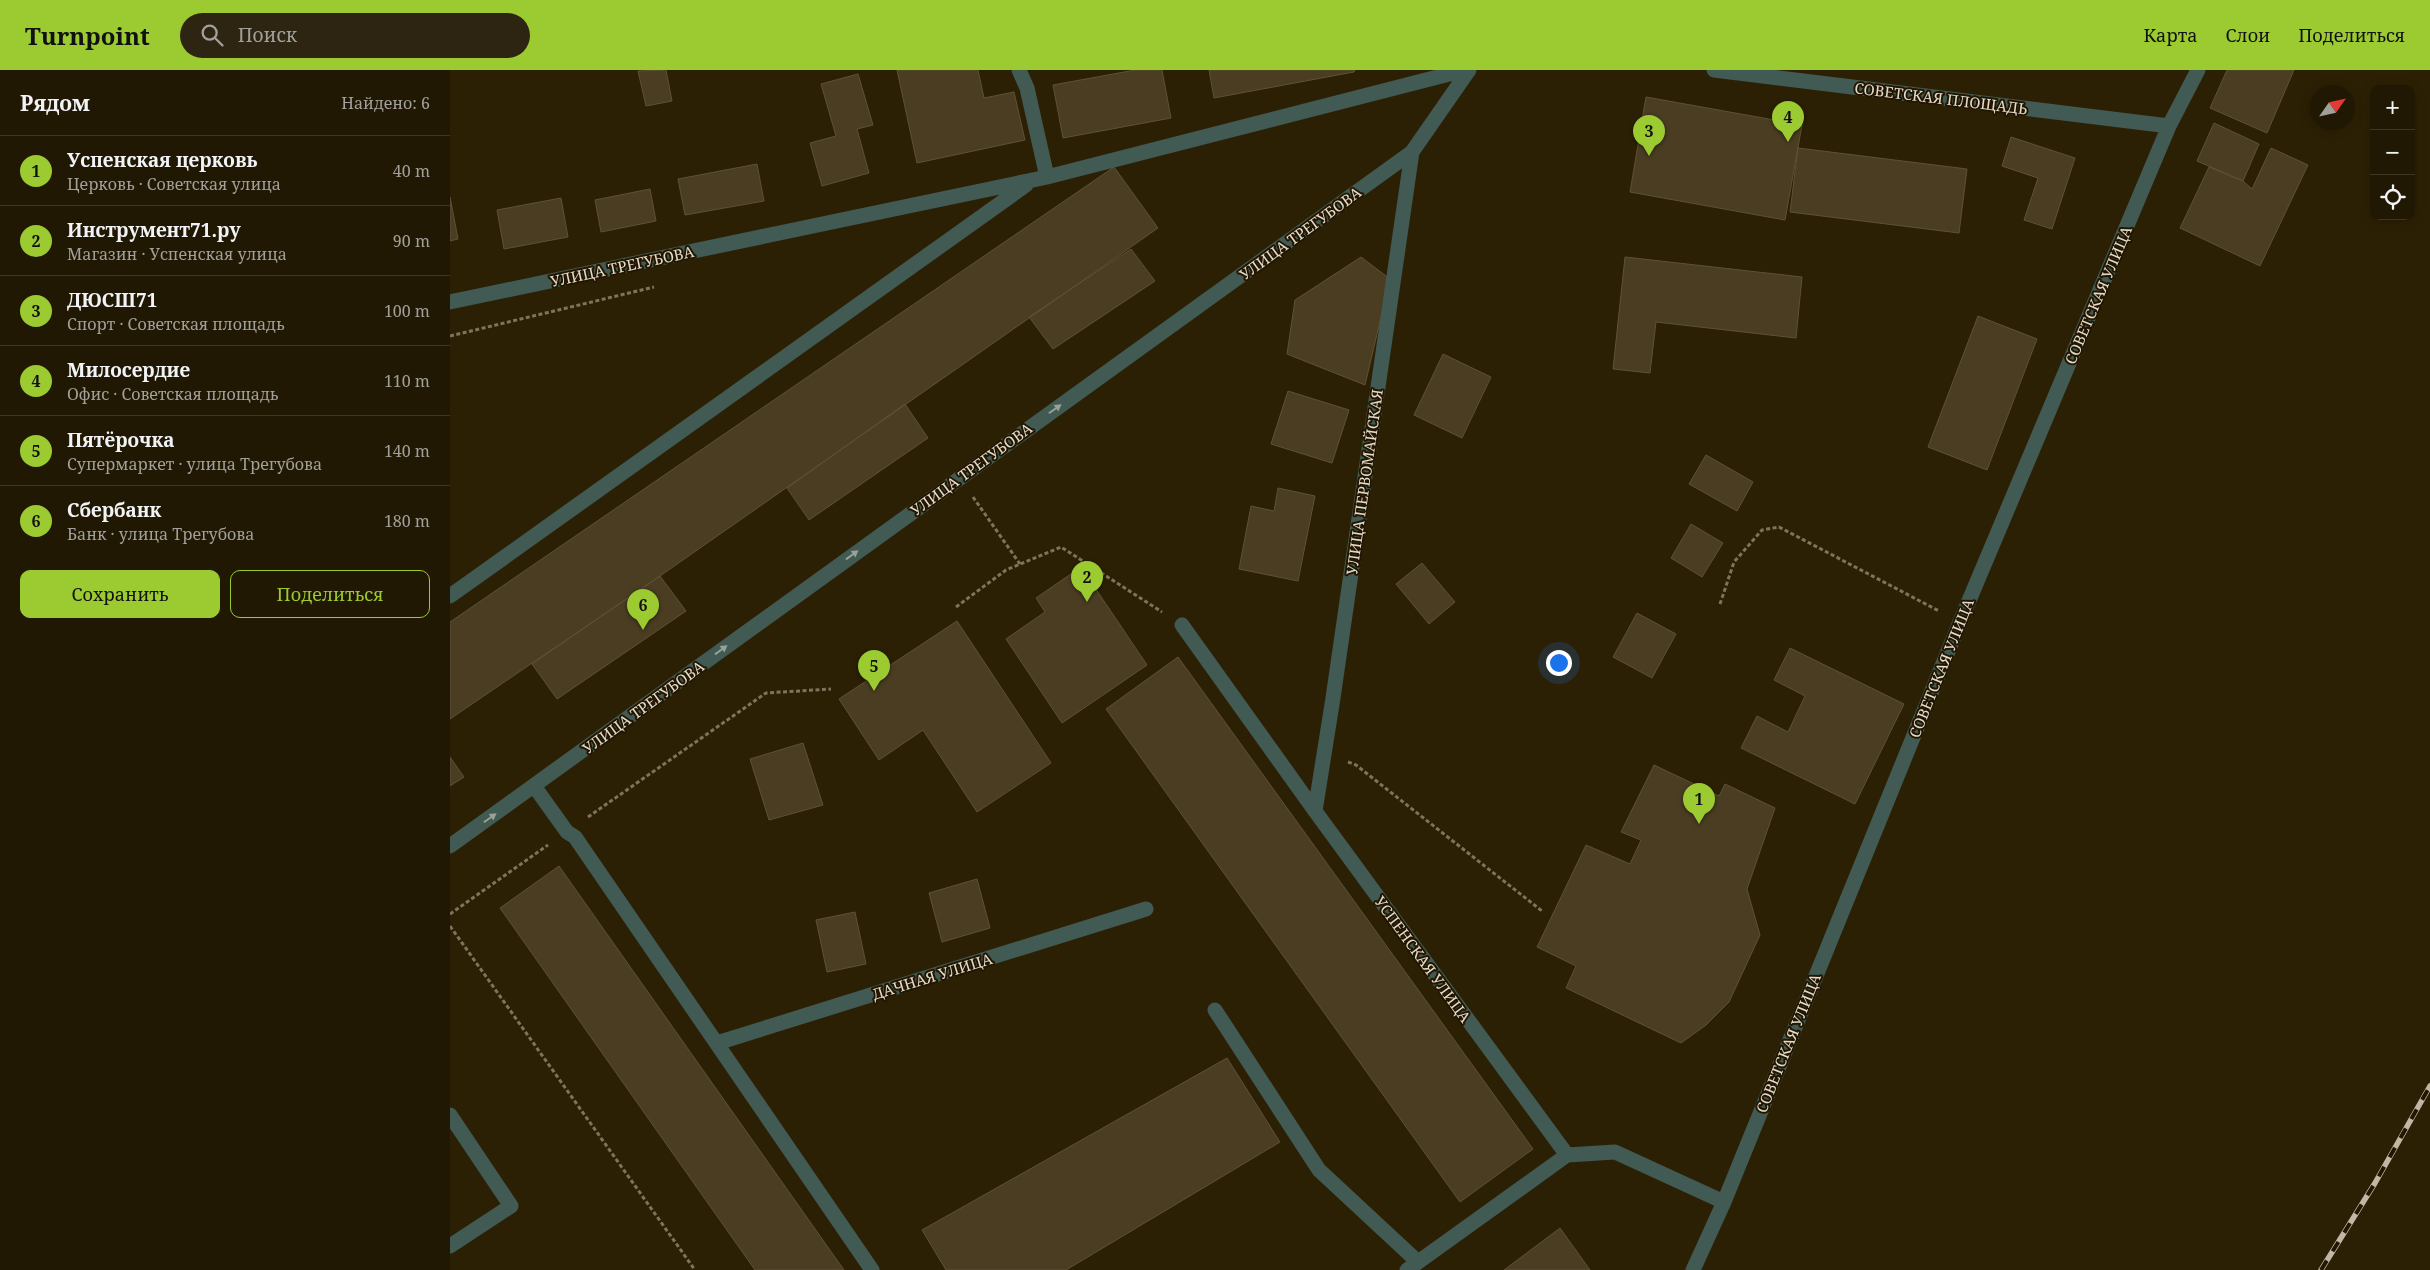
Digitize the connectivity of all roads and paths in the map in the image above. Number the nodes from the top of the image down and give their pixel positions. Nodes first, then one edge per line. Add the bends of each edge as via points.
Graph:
1 (1019, 70) edge
2 (1467, 70) edge
3 (1714, 70) edge
4 (2198, 70) edge
5 (2169, 126) junction
6 (1412, 152) junction
7 (1047, 178) junction
8 (1031, 181) junction
9 (450, 302) edge
10 (959, 477) junction
11 (1020, 564) junction
12 (450, 596) edge
13 (1720, 604) dead end
14 (956, 606) dead end
15 (1960, 622) junction
16 (1182, 625) joint
17 (831, 689) dead end
18 (1324, 756) junction
19 (534, 786) junction
20 (1315, 811) junction
21 (567, 832) junction
22 (450, 846) edge
23 (1146, 909) dead end
24 (1542, 911) dead end
25 (450, 914) edge
26 (450, 926) edge
27 (1215, 1010) dead end
28 (717, 1043) junction
29 (450, 1115) edge
30 (1567, 1155) junction
31 (1724, 1202) junction
32 (450, 1246) edge
33 (1412, 1266) edge
34 (694, 1270) edge
35 (872, 1270) edge
36 (1693, 1270) edge

1 - 7 street via 1027,88
2 - 6 street, УЛИЦА ТРЕГУБОВА
2 - 7 street, УЛИЦА ТРЕГУБОВА
3 - 5 street, СОВЕТСКАЯ ПЛОЩАДЬ
4 - 5 street, СОВЕТСКАЯ УЛИЦА
5 - 15 street, СОВЕТСКАЯ УЛИЦА
10 -> 6 street, УЛИЦА ТРЕГУБОВА
6 - 18 street, УЛИЦА ПЕРВОМАЙСКАЯ
7 - 8 street, УЛИЦА ТРЕГУБОВА
8 - 9 street, УЛИЦА ТРЕГУБОВА
8 - 12 street
10 - 11 path
19 -> 10 street, УЛИЦА ТРЕГУБОВА
11 - 14 path via 1006,570
11 - 16 path via 1061,547
13 - 15 path via 1734,562 1762,530 1779,527
15 - 31 street, СОВЕТСКАЯ УЛИЦА
16 - 20 street, УСПЕНСКАЯ УЛИЦА
17 - 21 path via 766,693
18 - 20 street, УЛИЦА ПЕРВОМАЙСКАЯ
18 - 24 path via 1356,765
19 - 21 street
22 -> 19 street, УЛИЦА ТРЕГУБОВА
20 - 30 street, УСПЕНСКАЯ УЛИЦА
21 - 25 path
21 - 28 street via 575,837
23 - 28 street, ДАЧНАЯ УЛИЦА
26 - 34 path
27 - 33 street via 1319,1170
28 - 35 street
29 - 32 street via 512,1206
30 - 31 street via 1615,1152
30 - 33 street
31 - 36 street, СОВЕТСКАЯ УЛИЦА

